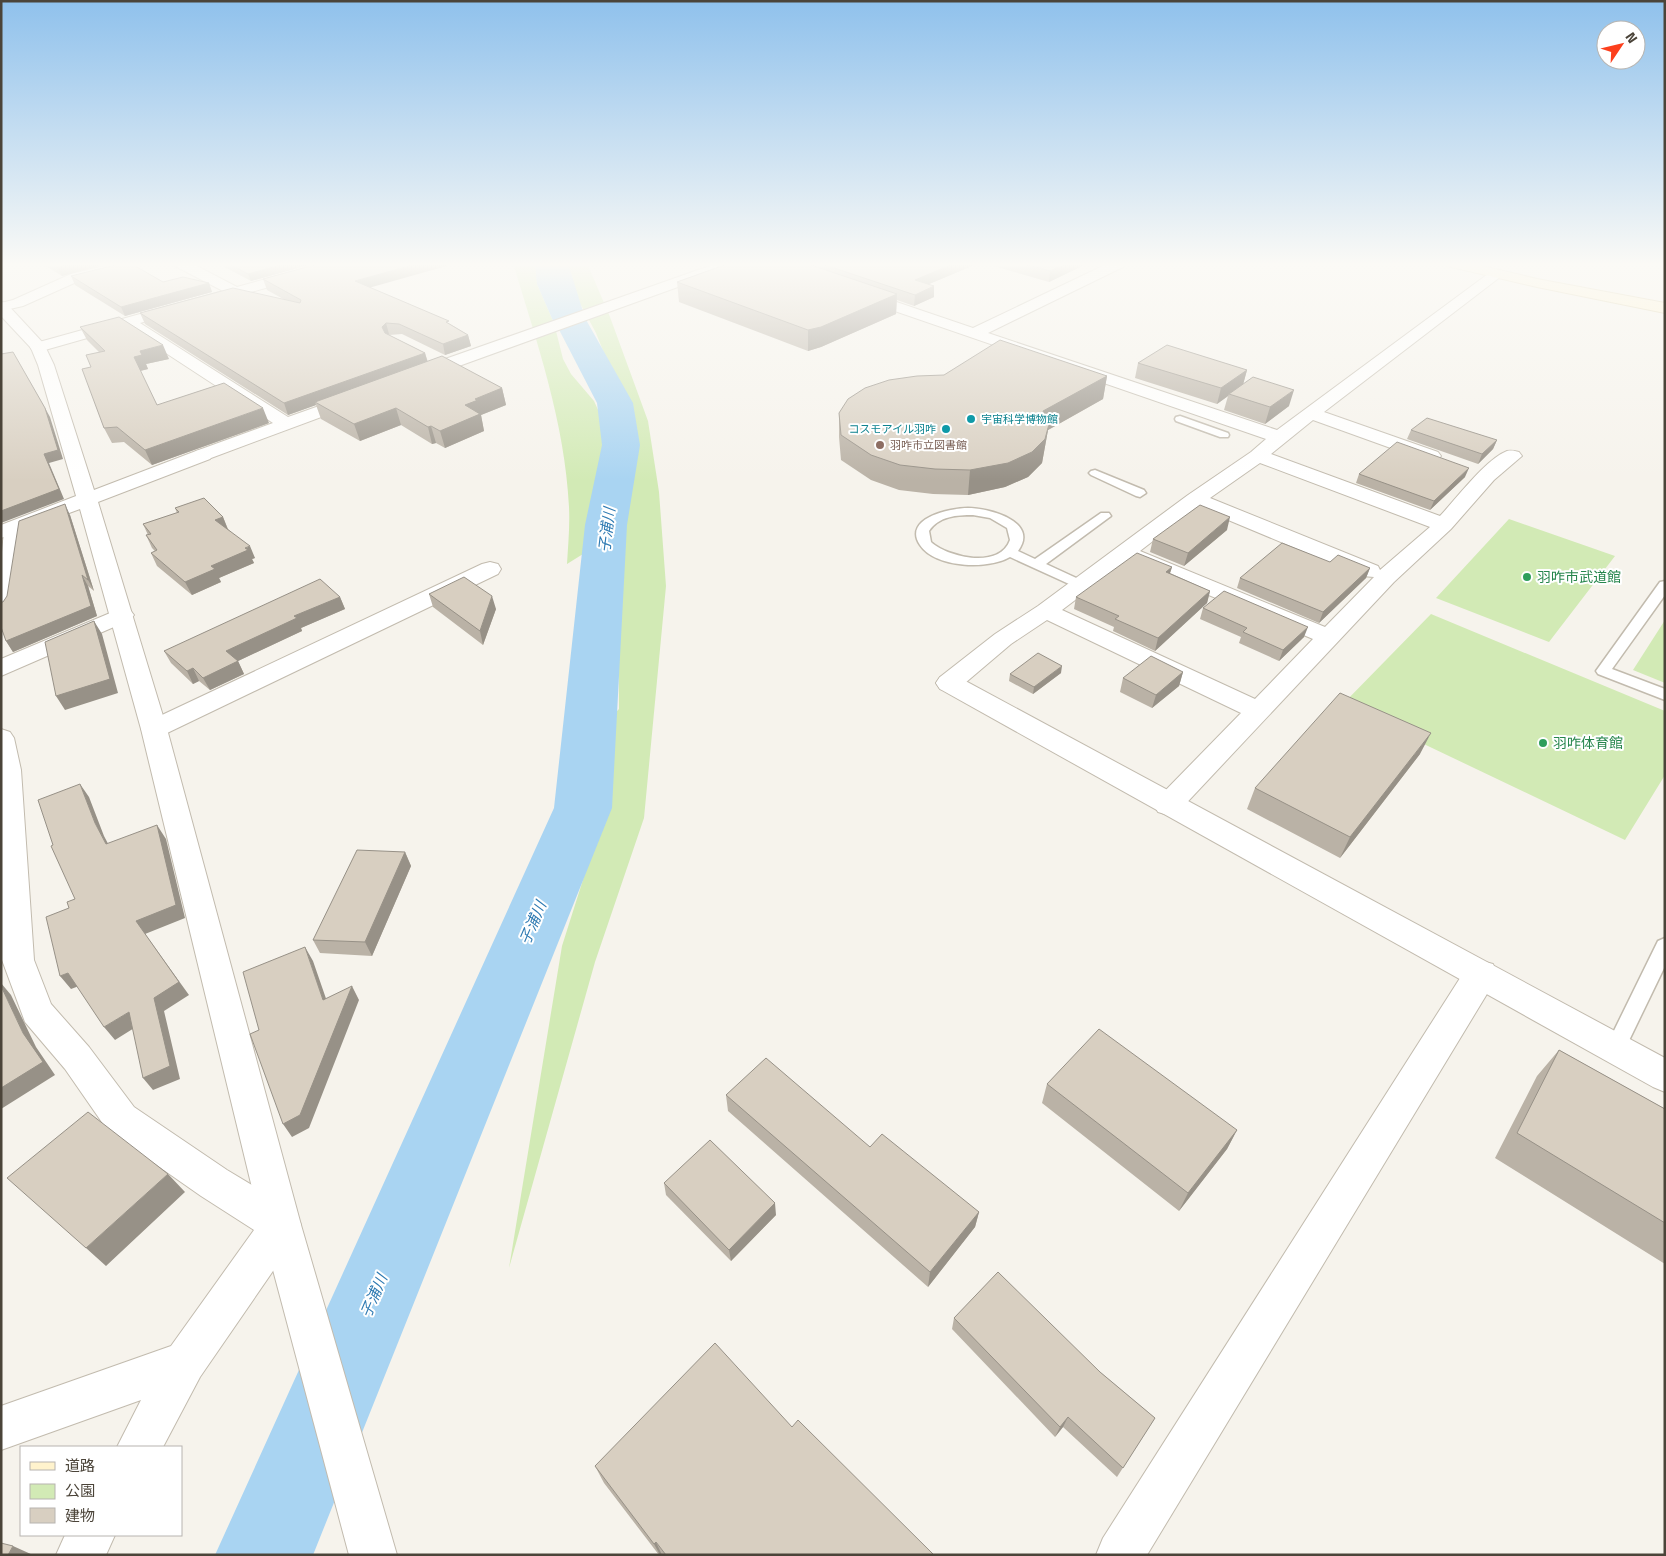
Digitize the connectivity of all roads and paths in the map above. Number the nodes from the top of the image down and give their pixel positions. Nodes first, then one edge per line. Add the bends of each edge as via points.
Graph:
1 (19, 336) edge
2 (79, 336) edge
3 (148, 336) edge
4 (525, 336) edge
5 (983, 336) edge
6 (1416, 336) edge
7 (28, 350) junction
8 (430, 356) dead end
9 (447, 364) junction
10 (402, 380) edge
11 (367, 394) edge
12 (1312, 414) junction
13 (1180, 419) dead end
14 (287, 424) junction
15 (1224, 435) dead end
16 (1279, 437) junction
17 (1258, 456) junction
18 (1512, 456) dead end
19 (1450, 463) edge
20 (1095, 474) dead end
21 (1140, 493) dead end
22 (87, 499) junction
23 (1195, 499) junction
24 (1105, 516) dead end
25 (1444, 525) junction
26 (8, 529) edge
27 (1125, 551) junction
28 (1010, 552) junction
29 (1036, 564) junction
30 (490, 569) dead end
31 (1386, 577) junction
32 (1080, 585) junction
33 (1665, 585) edge
34 (1659, 604) edge
35 (1, 606) edge
36 (1046, 611) junction
37 (122, 615) junction
38 (1328, 637) junction
39 (1, 668) edge
40 (1665, 695) edge
41 (1259, 711) junction
42 (154, 728) junction
43 (1, 738) edge
44 (1168, 805) junction
45 (1665, 946) edge
46 (1481, 974) junction
47 (1615, 1049) junction
48 (1665, 1076) edge
49 (281, 1225) junction
50 (185, 1362) junction
51 (1, 1428) edge
52 (139, 1446) edge
53 (90, 1536) edge
54 (80, 1555) edge
55 (373, 1555) edge
56 (1120, 1555) edge

1 - 7 street
2 - 7 street
3 - 14 street
4 - 9 street
5 - 16 street
6 - 12 street
7 - 22 street via 46,365
8 - 9 street
9 - 10 street
11 - 14 street
12 - 16 street
12 - 19 street
13 - 15 lane
14 - 22 street
16 - 17 street
17 - 23 street
17 - 25 street
18 - 25 street via 1478,472
20 - 21 lane
22 - 26 street
22 - 37 street
23 - 27 street
23 - 31 street
24 - 29 lane
25 - 31 street
26 - 35 street
27 - 32 street
27 - 38 street
28 - 28 lane via 996,559 977,562 956,560 935,551 923,539 923,532 925,525 941,515 980,512 1000,518 1014,528 1018,537
28 - 29 lane
29 - 32 lane
30 - 42 street
31 - 38 street
32 - 36 street
33 - 34 lane
34 - 40 lane via 1603,671
36 - 41 street
36 - 44 street via 1003,639 949,683
37 - 39 street
37 - 42 street
38 - 41 street
41 - 44 street
42 - 49 street
43 - 49 street via 7,770 18,960 37,1012 77,1058 121,1118
44 - 46 street
45 - 47 lane
46 - 47 street
46 - 56 street
47 - 48 street
49 - 50 street
49 - 55 street
50 - 51 street
50 - 52 street
53 - 54 street

